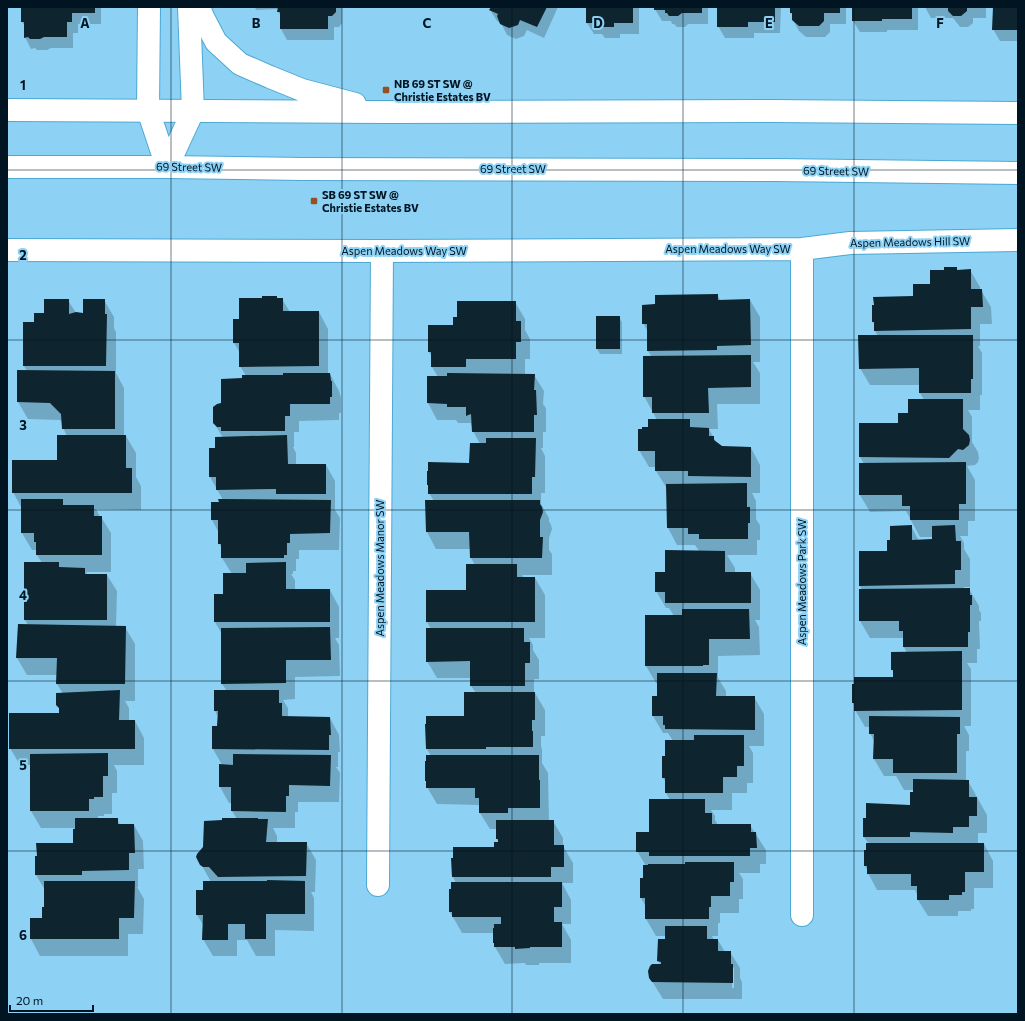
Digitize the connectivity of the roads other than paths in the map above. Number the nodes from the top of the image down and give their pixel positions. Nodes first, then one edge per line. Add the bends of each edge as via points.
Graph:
1 (149, 7) edge
2 (189, 7) edge
3 (199, 7) edge
4 (7, 110) edge
5 (148, 110) junction
6 (193, 111) junction
7 (385, 112) junction
8 (1018, 113) edge
9 (167, 166) junction
10 (7, 167) edge
11 (1018, 173) edge
12 (1018, 240) edge
13 (802, 249) junction
14 (7, 250) edge
15 (382, 251) junction
16 (378, 885) dead end
17 (802, 915) dead end

1 - 5 street
2 - 6 street
3 - 7 street via 216,42 240,64 302,90
4 - 5 street
5 - 6 street
5 - 9 street
6 - 7 street
6 - 9 street
7 - 8 street
9 - 10 street, 69 Street SW
9 - 11 street, 69 Street SW
12 - 13 street, Aspen Meadows Hill SW via 850,243
13 - 15 street, Aspen Meadows Way SW
13 - 17 street, Aspen Meadows Park SW
14 - 15 street, Aspen Meadows Way SW
15 - 16 street, Aspen Meadows Manor SW

